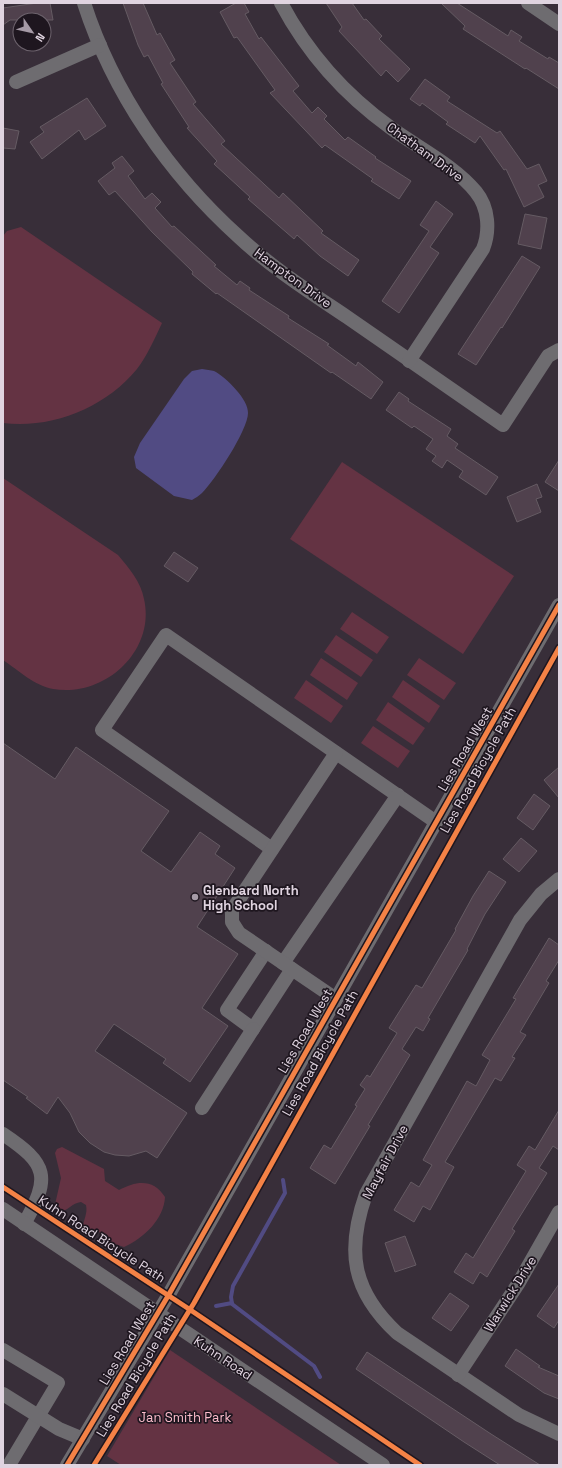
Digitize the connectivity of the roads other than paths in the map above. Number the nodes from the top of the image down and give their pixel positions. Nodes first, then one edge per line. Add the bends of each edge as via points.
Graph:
1 (84, 3) edge
2 (280, 3) edge
3 (528, 3) edge
4 (559, 24) edge
5 (100, 45) junction
6 (16, 82) dead end
7 (559, 350) edge
8 (410, 361) junction
9 (559, 605) edge
10 (336, 753) junction
11 (398, 795) junction
12 (436, 822) junction
13 (272, 849) junction
14 (559, 879) edge
15 (266, 951) junction
16 (288, 966) junction
17 (336, 999) junction
18 (253, 1029) junction
19 (202, 1108) dead end
20 (3, 1134) edge
21 (3, 1210) edge
22 (559, 1212) edge
23 (24, 1224) junction
24 (157, 1314) junction
25 (3, 1350) edge
26 (458, 1375) junction
27 (3, 1394) edge
28 (38, 1416) junction
29 (559, 1434) edge
30 (83, 1439) junction
31 (9, 1465) edge
32 (68, 1465) edge
33 (383, 1465) edge

1 - 5 street, Hampton Drive
2 - 8 street, Chatham Drive via 318,60 352,96 390,127 459,175 477,192 483,204 487,230 482,249
3 - 4 street
5 - 6 street
5 - 8 street, Hampton Drive via 125,96 151,137 168,161 212,211 271,264
7 - 8 street, Hampton Drive via 548,356 503,425
9 - 12 street, Lies Road West
10 - 11 street
10 - 13 street
10 - 13 street via 166,635 102,730
11 - 12 street
11 - 16 street
12 - 17 street, Lies Road West
13 - 15 street via 232,910 232,922 239,933
14 - 26 street, Mayfair Drive via 541,894 520,920 366,1194 356,1227 359,1282 377,1313 397,1333
15 - 16 street
15 - 18 street via 227,1010
16 - 17 street
16 - 18 street
17 - 24 street, Lies Road West
18 - 19 street
20 - 23 street via 25,1149 41,1171 42,1189
21 - 23 street, Kuhn Road
22 - 26 street, Warwick Drive via 518,1284
23 - 24 street, Kuhn Road
24 - 30 street, Lies Road West
24 - 33 street, Kuhn Road
25 - 28 street via 58,1383
26 - 29 street, Mayfair Drive via 519,1416
27 - 28 street
28 - 30 street via 59,1429
28 - 31 street
30 - 32 street, Lies Road West

